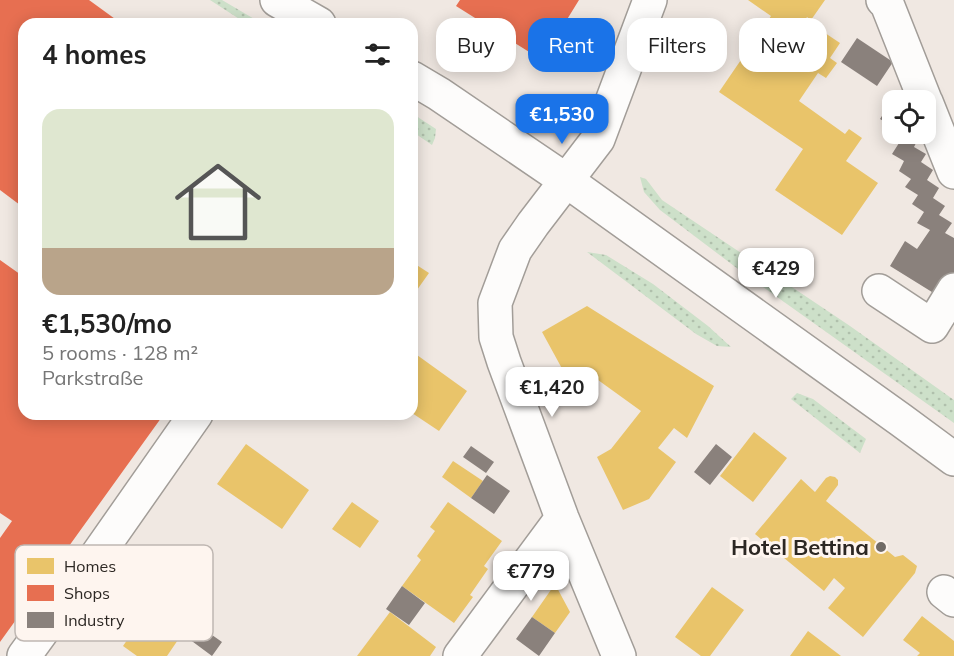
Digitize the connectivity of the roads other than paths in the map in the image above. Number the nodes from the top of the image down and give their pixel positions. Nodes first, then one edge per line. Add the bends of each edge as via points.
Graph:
1 (278, 0) edge
2 (650, 0) edge
3 (883, 0) edge
4 (309, 18) edge
5 (418, 82) edge
6 (921, 90) edge
7 (936, 128) edge
8 (954, 172) edge
9 (567, 181) junction
10 (954, 290) edge
11 (879, 291) dead end
12 (192, 420) edge
13 (954, 459) edge
14 (562, 518) junction
15 (104, 545) edge
16 (35, 641) edge
17 (24, 656) edge
18 (460, 656) edge
19 (619, 656) edge

1 - 4 street
2 - 9 street via 598,139
3 - 6 street
5 - 9 street
7 - 8 street
9 - 13 street
9 - 14 street via 515,250 495,303 496,337 504,363
10 - 11 street via 932,326
12 - 15 street
14 - 18 street
14 - 19 street
16 - 17 street

